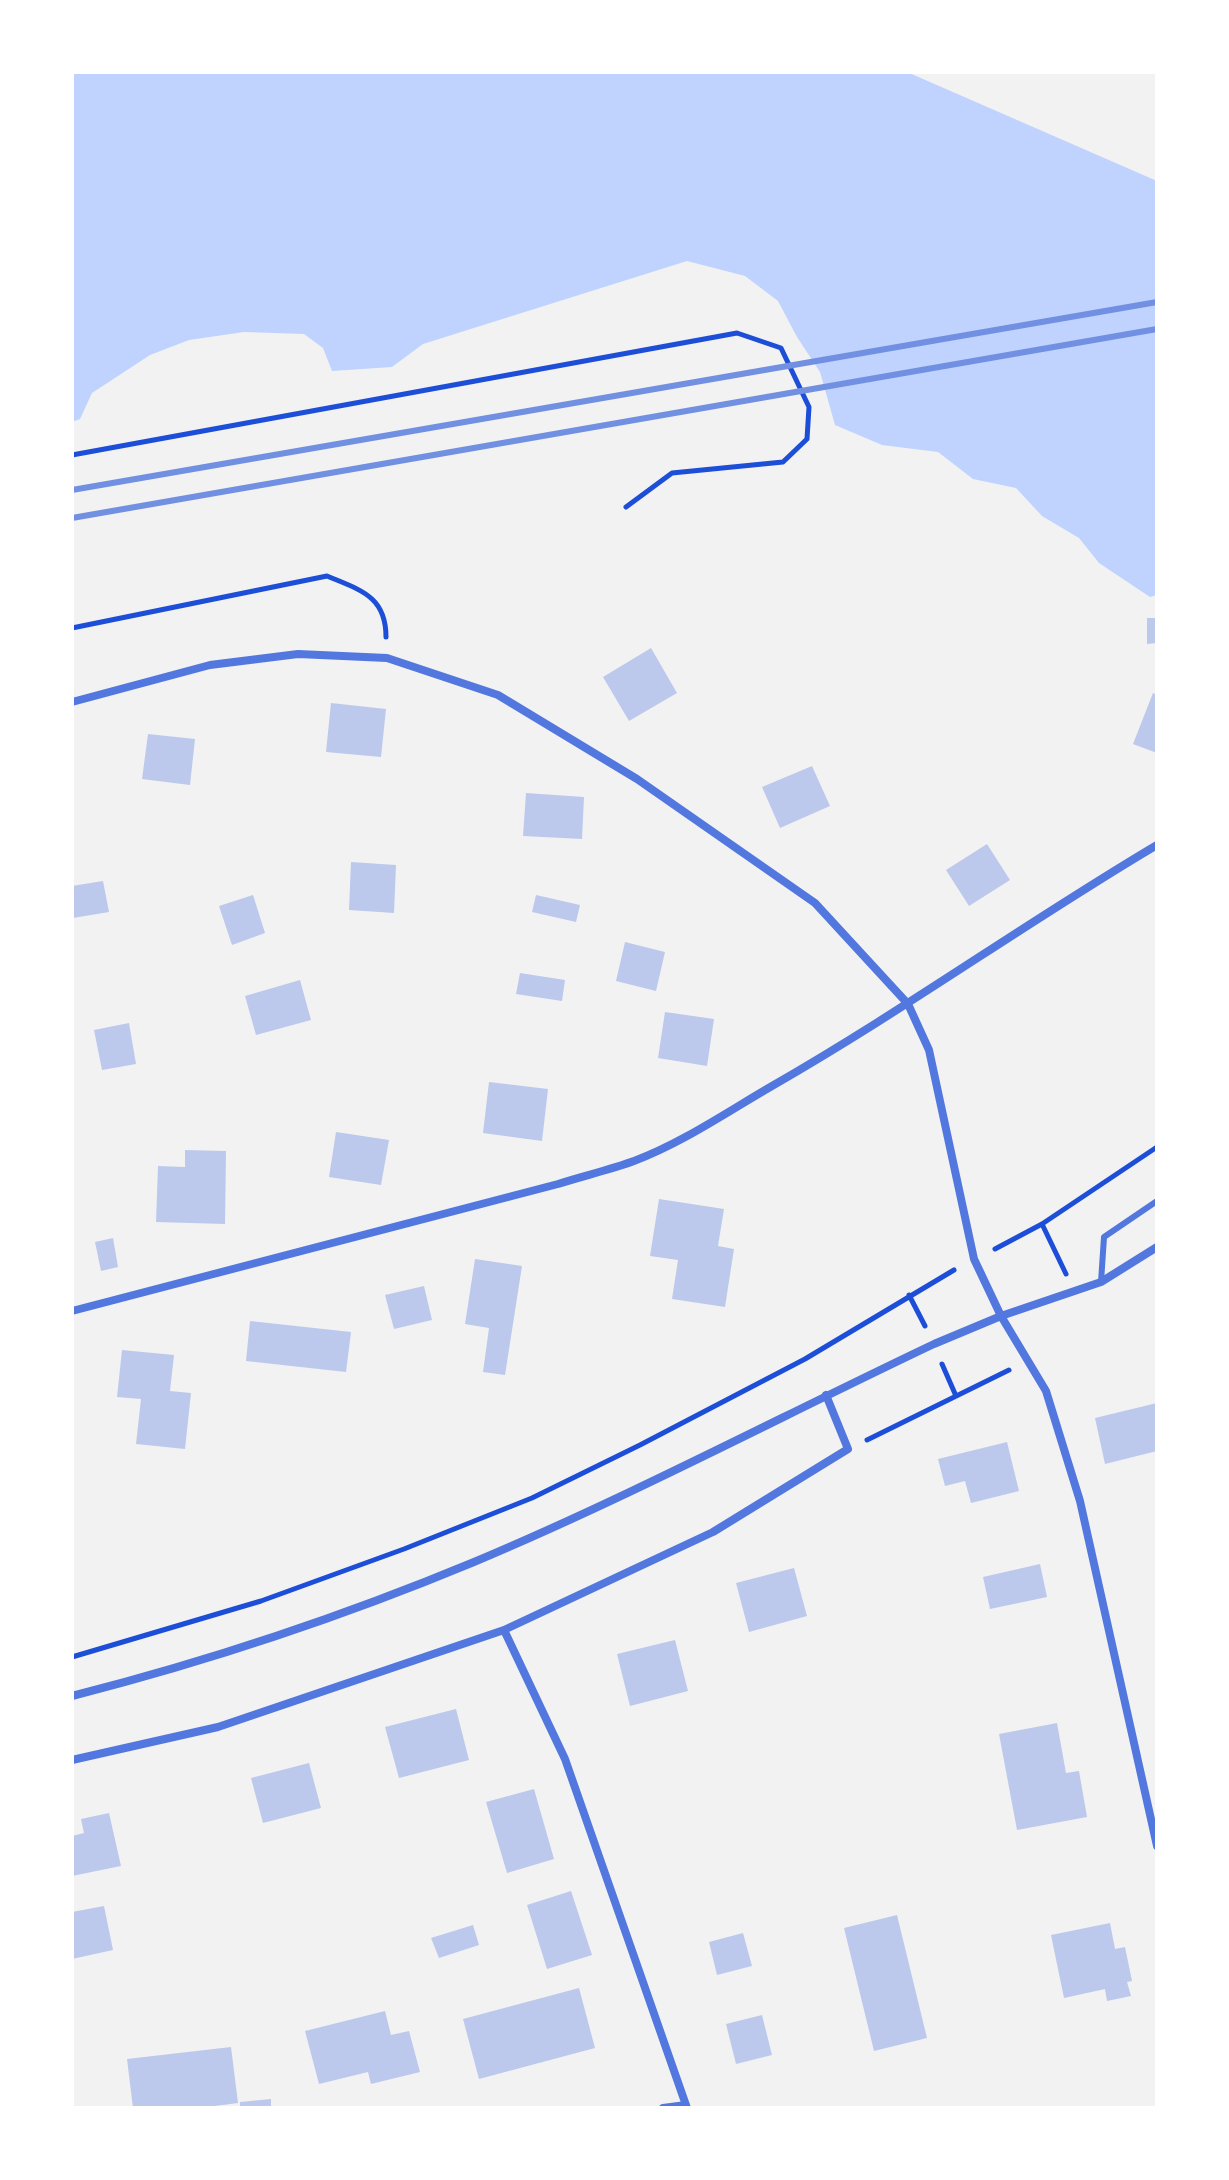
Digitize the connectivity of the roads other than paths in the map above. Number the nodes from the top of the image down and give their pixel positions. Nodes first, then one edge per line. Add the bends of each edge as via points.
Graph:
1 (72, 702) edge
2 (1157, 845) edge
3 (908, 1004) junction
4 (1157, 1201) edge
5 (1157, 1247) edge
6 (1101, 1282) junction
7 (72, 1311) edge
8 (1001, 1316) junction
9 (826, 1395) junction
10 (504, 1630) junction
11 (72, 1696) edge
12 (72, 1760) edge
13 (1157, 1846) edge
14 (686, 2107) edge
15 (663, 2108) edge

1 - 3 street via 210,665 298,654 387,658 498,695 637,779 815,903
2 - 3 street
3 - 7 street via 635,1161
3 - 8 street via 929,1050 974,1259
4 - 6 lane via 1104,1237
5 - 6 street
6 - 8 street
8 - 9 street
8 - 13 street via 1046,1391 1080,1501
9 - 10 street via 848,1449 713,1532
9 - 11 street via 462,1567 337,1616
10 - 12 street via 218,1727
10 - 14 street via 565,1759
14 - 15 street

